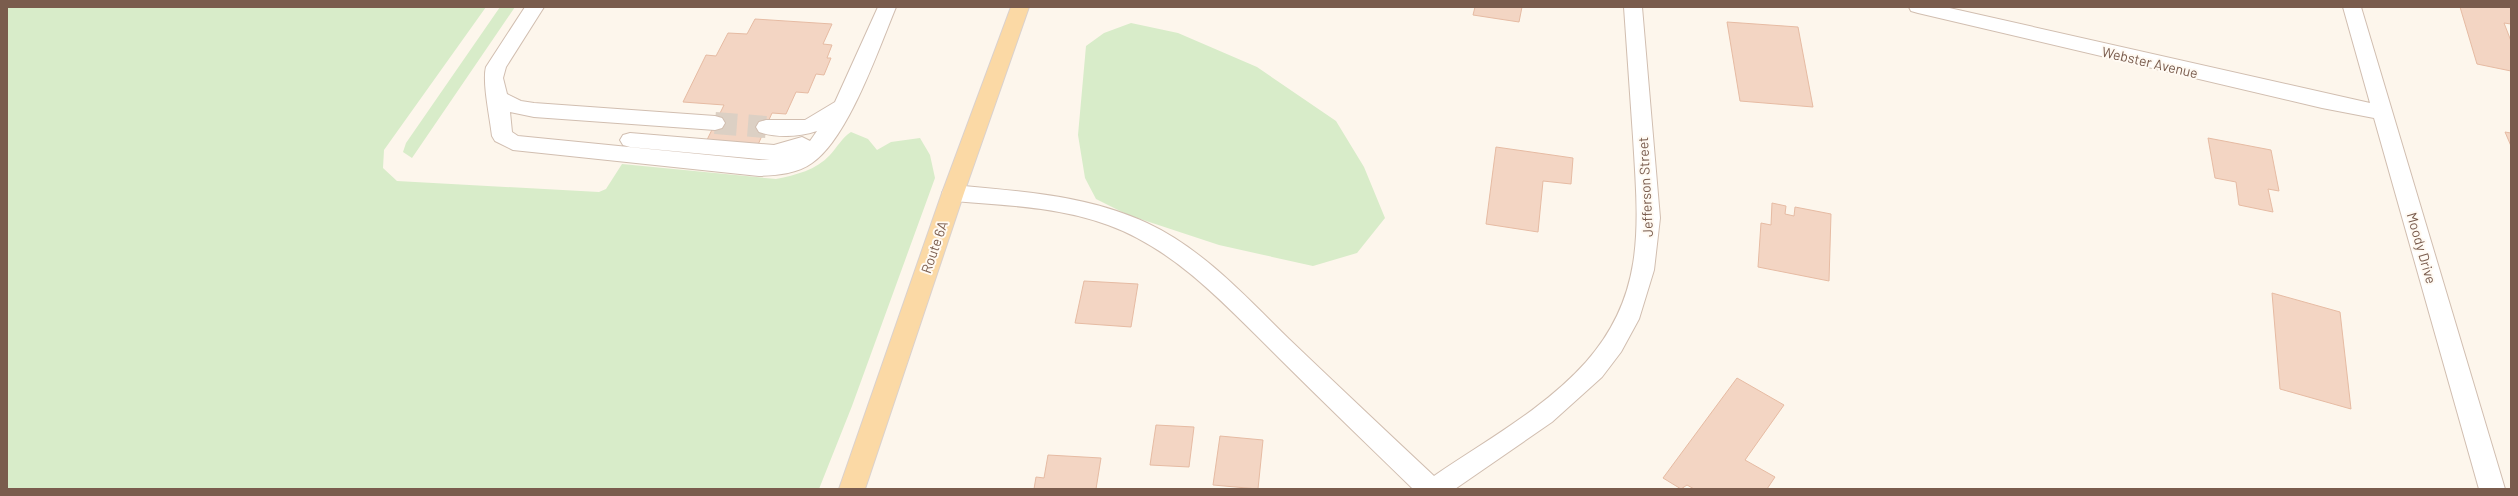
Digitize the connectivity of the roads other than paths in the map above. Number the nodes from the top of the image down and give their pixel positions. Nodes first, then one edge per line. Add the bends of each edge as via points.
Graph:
1 (535, 7) edge
2 (887, 7) edge
3 (1020, 7) edge
4 (1633, 7) edge
5 (1918, 7) edge
6 (2352, 7) edge
7 (498, 98) junction
8 (843, 104) junction
9 (2384, 113) junction
10 (715, 123) tunnel mouth
11 (766, 127) tunnel mouth
12 (953, 193) junction
13 (852, 489) edge
14 (1430, 489) edge
15 (1435, 489) edge
16 (2492, 489) edge

1 - 7 street via 496,67 493,78
2 - 8 street
3 - 12 main road, Route 6A
4 - 15 street, Jefferson Street via 1649,218 1647,253 1628,319 1611,349 1561,403
5 - 9 street, Webster Avenue via 2276,91
6 - 9 street, Moody Drive
7 - 8 street via 515,124 524,130 774,153 806,142 823,128
7 - 10 street via 516,107 534,110
8 - 11 street via 825,120 810,128
9 - 16 street, Moody Drive
12 - 13 main road, Route 6A
12 - 14 street via 1089,211 1117,219 1146,232 1210,276

